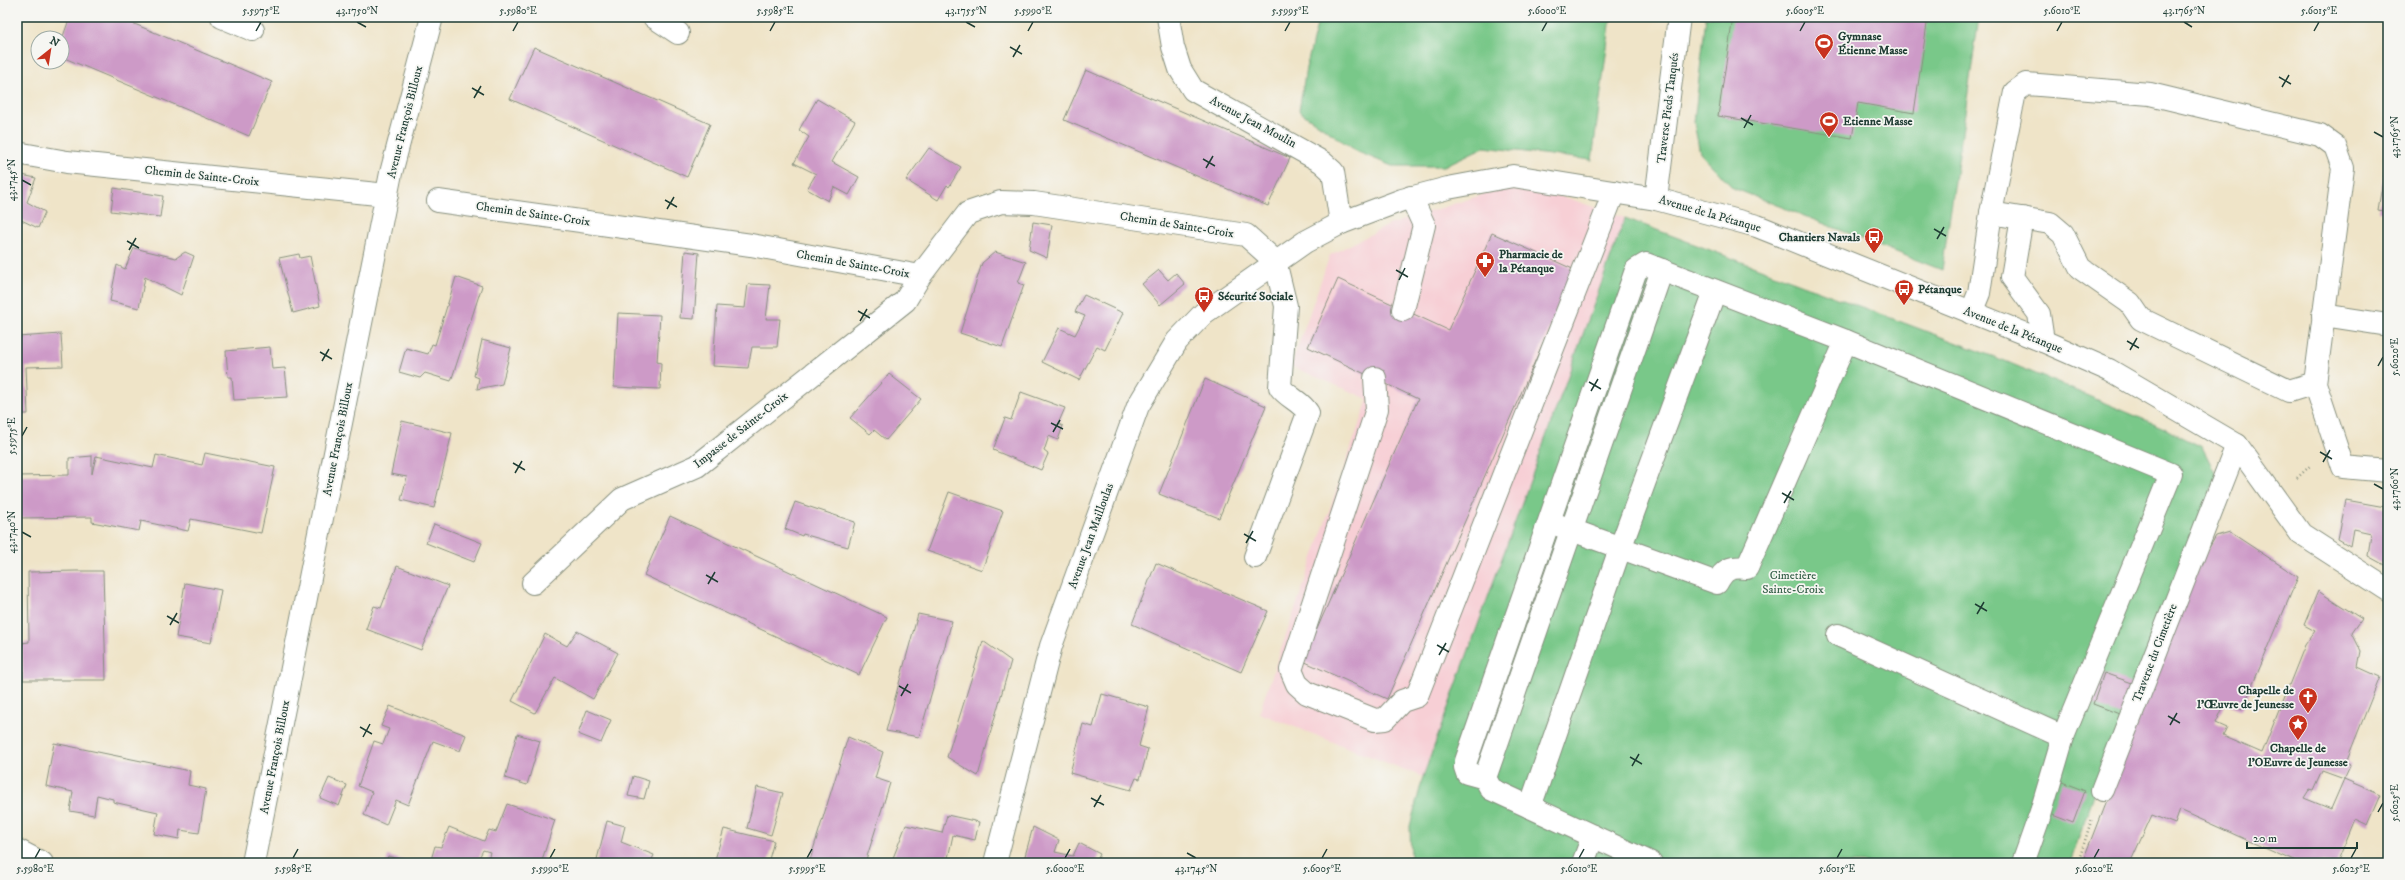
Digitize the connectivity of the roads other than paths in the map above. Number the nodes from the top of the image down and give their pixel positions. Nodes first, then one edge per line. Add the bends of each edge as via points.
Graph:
1 (222, 17) edge
2 (432, 17) edge
3 (654, 17) edge
4 (1168, 17) edge
5 (1679, 17) edge
6 (253, 30) dead end
7 (678, 34) dead end
8 (17, 153) edge
9 (1614, 192) junction
10 (387, 196) junction
11 (1411, 197) junction
12 (1656, 199) junction
13 (438, 201) dead end
14 (1991, 213) junction
15 (2022, 218) junction
16 (1341, 223) junction
17 (1276, 261) junction
18 (1662, 270) junction
19 (920, 276) junction
20 (2012, 277) junction
21 (1715, 291) junction
22 (1979, 294) junction
23 (1404, 310) dead end
24 (1971, 314) junction
25 (2324, 315) junction
26 (2388, 325) edge
27 (1846, 341) junction
28 (2043, 341) junction
29 (1375, 378) dead end
30 (2315, 383) junction
31 (2237, 445) junction
32 (2388, 471) edge
33 (1549, 521) junction
34 (1571, 530) junction
35 (1621, 546) junction
36 (1255, 557) dead end
37 (533, 583) dead end
38 (2388, 590) edge
39 (1838, 635) dead end
40 (2063, 737) junction
41 (1485, 778) junction
42 (2102, 790) road end
43 (1530, 807) junction
44 (1593, 836) junction
45 (17, 850) edge
46 (42, 863) edge
47 (253, 863) edge
48 (994, 863) edge
49 (1583, 863) edge
50 (1651, 863) edge
51 (2023, 863) edge

1 - 6 street
2 - 10 street, Avenue François Billoux
3 - 7 street
4 - 16 street, Avenue Jean Moulin via 1180,69 1193,90 1322,162 1334,172
5 - 12 street, Traverse Pieds Tanqués
8 - 10 street, Chemin de Sainte-Croix via 67,162
9 - 11 street, Avenue de la Pétanque via 1513,176
9 - 12 street, Avenue de la Pétanque
9 - 29 street via 1417,696 1402,701 1385,719 1375,720 1307,693 1297,684 1291,670 1377,409
10 - 47 street, Avenue François Billoux
11 - 16 street, Avenue de la Pétanque
11 - 23 street via 1424,225
12 - 24 street, Avenue de la Pétanque via 1757,226
13 - 19 street, Chemin de Sainte-Croix via 751,245
14 - 15 street
14 - 22 street
14 - 25 street via 2015,92 2026,84 2150,94 2320,135 2335,146 2343,168
15 - 20 street
15 - 30 street via 2050,222 2056,226 2063,234 2080,268 2130,303 2141,318 2289,391
16 - 17 street, Avenue de la Pétanque
17 - 19 street, Chemin de Sainte-Croix via 1246,235 1034,203 1001,202 968,213
17 - 36 street via 1286,306 1280,387 1286,395 1303,404 1308,413
17 - 48 street, Avenue Jean Mailloulas via 1204,313 1177,342 1138,406 1051,646
18 - 21 street
18 - 33 street via 1646,264 1636,270
18 - 34 street
19 - 37 street, Impasse de Sainte-Croix via 905,301 887,316 697,466 622,499
20 - 22 street
20 - 28 street via 2039,314
21 - 27 street
21 - 35 street
22 - 24 street
24 - 28 street, Avenue de la Pétanque
25 - 26 street
25 - 30 street
27 - 35 street via 1746,568 1734,567 1723,571 1717,583
27 - 40 street via 2171,474
28 - 31 street, Avenue de la Pétanque via 2109,370
30 - 32 street via 2343,467
31 - 38 street via 2301,534
31 - 42 street, Traverse du Cimetière
33 - 34 street
33 - 41 street via 1466,761 1467,773
34 - 35 street
34 - 41 street
35 - 43 street
39 - 40 street
40 - 51 street via 2042,812
41 - 43 street via 1491,789
43 - 44 street
44 - 49 street
44 - 50 street
45 - 46 street

